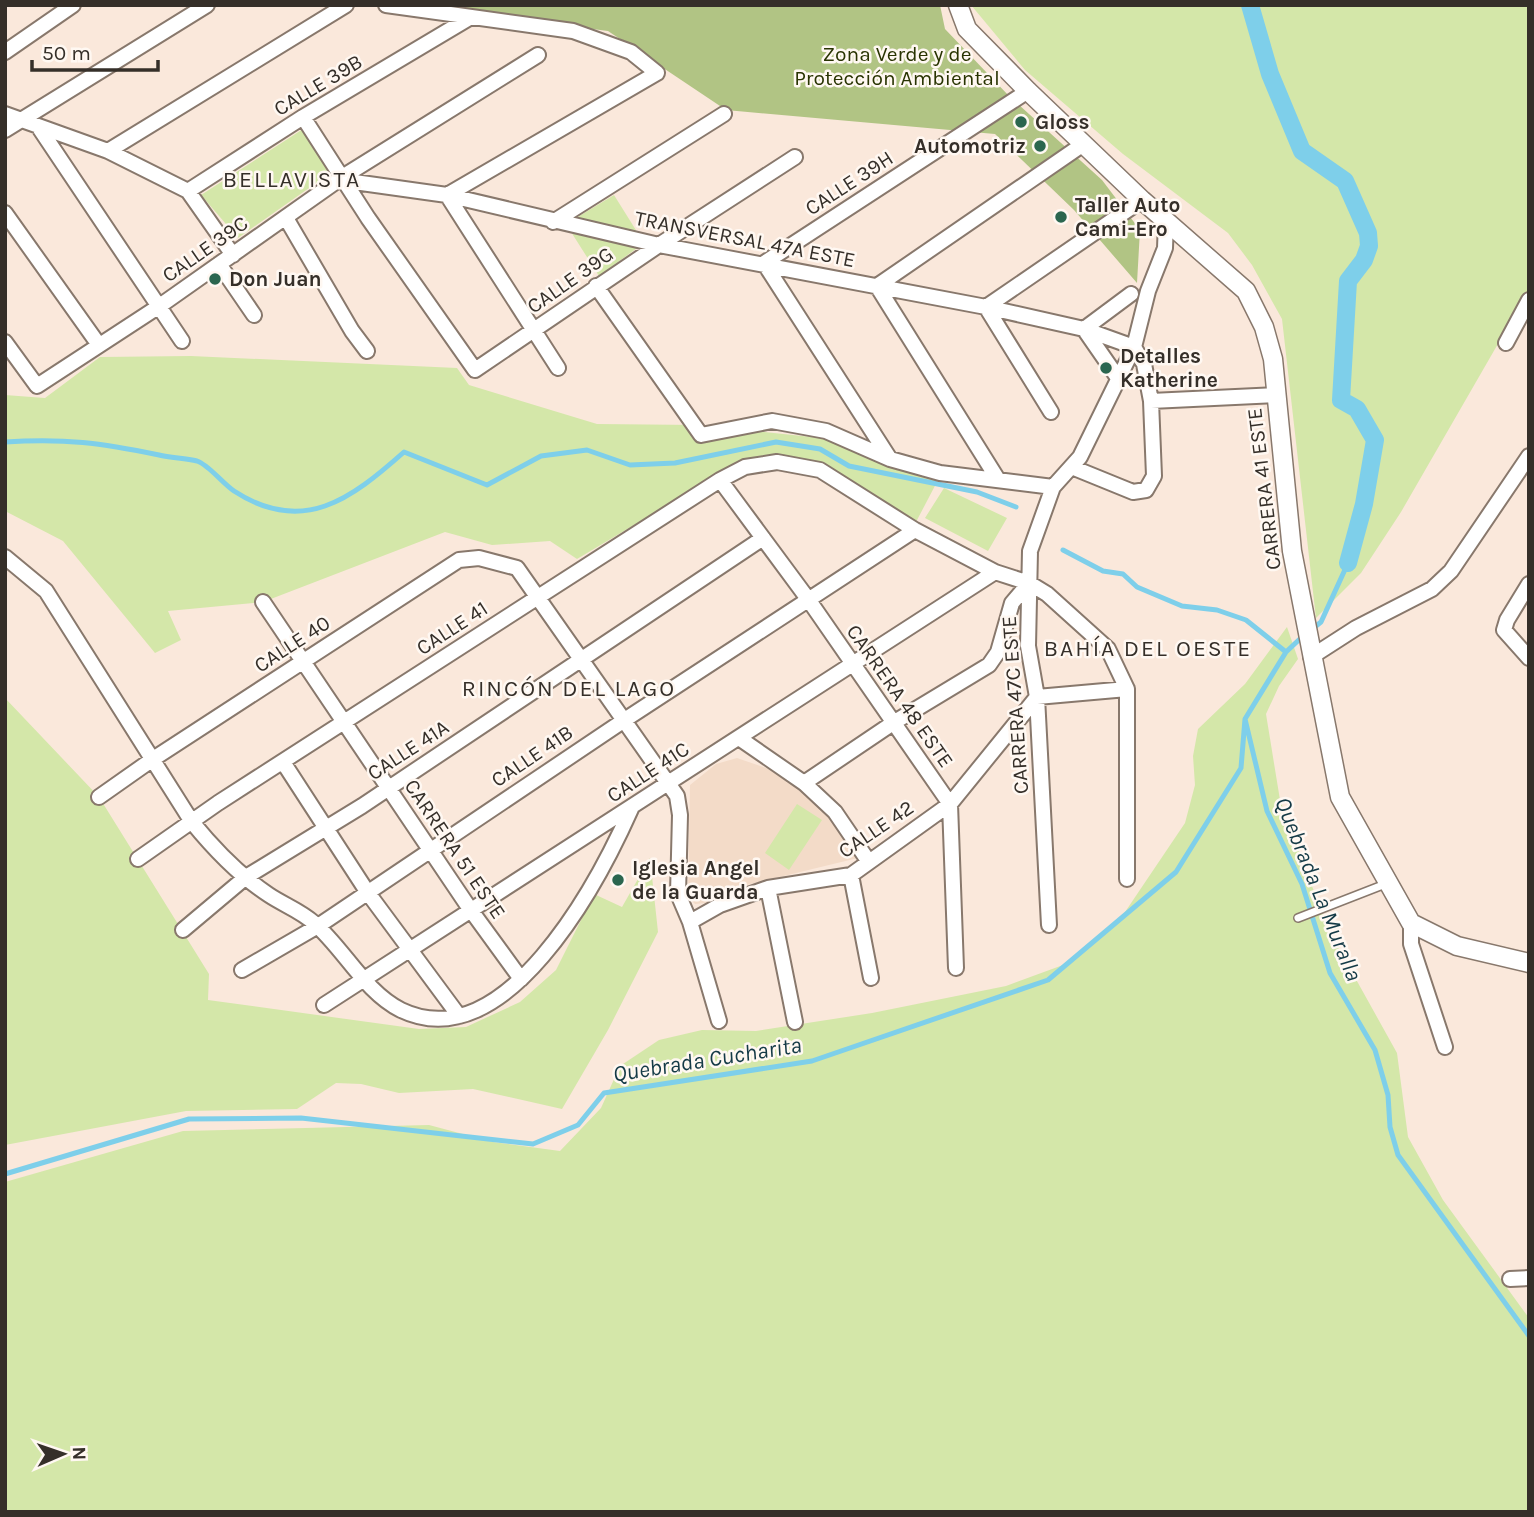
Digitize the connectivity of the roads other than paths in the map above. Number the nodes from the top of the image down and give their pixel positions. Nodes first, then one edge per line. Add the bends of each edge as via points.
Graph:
1 (73, 5) edge
2 (207, 5) edge
3 (346, 5) edge
4 (386, 5) edge
5 (958, 5) edge
6 (471, 17) junction
7 (5, 52) edge
8 (537, 55) dead end
9 (1028, 91) junction
10 (724, 114) dead end
11 (12, 117) edge
12 (303, 117) junction
13 (40, 129) junction
14 (5, 130) edge
15 (1082, 145) junction
16 (108, 151) junction
17 (795, 157) dead end
18 (345, 179) junction
19 (188, 191) junction
20 (447, 195) junction
21 (1142, 200) junction
22 (5, 214) edge
23 (286, 218) junction
24 (1166, 221) junction
25 (553, 222) junction
26 (659, 245) junction
27 (233, 255) junction
28 (764, 263) junction
29 (219, 264) junction
30 (596, 286) junction
31 (877, 286) junction
32 (1131, 294) dead end
33 (1529, 300) edge
34 (160, 305) junction
35 (986, 307) junction
36 (254, 315) dead end
37 (535, 330) junction
38 (1084, 330) junction
39 (182, 341) dead end
40 (5, 342) edge
41 (1506, 343) dead end
42 (99, 345) junction
43 (1134, 347) junction
44 (367, 351) dead end
45 (558, 368) dead end
46 (1118, 378) junction
47 (1276, 395) junction
48 (1151, 401) junction
49 (1051, 412) dead end
50 (1529, 456) edge
51 (890, 459) junction
52 (1074, 468) junction
53 (997, 478) junction
54 (720, 481) junction
55 (1053, 487) junction
56 (915, 530) junction
57 (763, 538) junction
58 (5, 557) edge
59 (995, 572) junction
60 (1029, 583) junction
61 (1529, 584) edge
62 (539, 598) junction
63 (808, 599) junction
64 (263, 602) dead end
65 (1310, 651) junction
66 (1529, 658) edge
67 (583, 660) junction
68 (304, 661) junction
69 (850, 664) junction
70 (1127, 689) junction
71 (1037, 697) junction
72 (626, 719) junction
73 (343, 723) junction
74 (893, 723) junction
75 (739, 738) junction
76 (153, 759) junction
77 (283, 762) junction
78 (670, 782) junction
79 (804, 783) junction
80 (388, 788) junction
81 (99, 797) dead end
82 (950, 804) junction
83 (631, 809) junction
84 (192, 822) junction
85 (325, 829) junction
86 (431, 850) junction
87 (138, 859) dead end
88 (869, 862) junction
89 (851, 875) junction
90 (246, 877) junction
91 (1127, 879) dead end
92 (1388, 882) junction
93 (768, 888) junction
94 (368, 893) junction
95 (470, 909) junction
96 (1298, 918) dead end
97 (690, 922) junction
98 (1411, 923) junction
99 (1049, 925) dead end
100 (318, 926) junction
101 (183, 930) dead end
102 (408, 950) junction
103 (1529, 963) edge
104 (956, 968) dead end
105 (242, 970) dead end
106 (871, 978) dead end
107 (365, 979) junction
108 (521, 979) junction
109 (324, 1005) dead end
110 (458, 1016) junction
111 (719, 1021) dead end
112 (795, 1022) dead end
113 (1445, 1047) dead end
114 (1529, 1278) edge
115 (1510, 1279) dead end

1 - 7 street
2 - 11 street
3 - 16 street
4 - 6 street
5 - 9 street, CARRERA 41 ESTE via 967,29
6 - 12 street, CALLE 39B
6 - 20 street via 573,31 631,52 657,73
8 - 18 street, CALLE 39C
9 - 15 street, CARRERA 41 ESTE
9 - 28 street, CALLE 39H
10 - 25 street
11 - 13 street
11 - 14 street
12 - 18 street
12 - 19 street, CALLE 39B
13 - 16 street
13 - 34 street
15 - 21 street, CARRERA 41 ESTE
15 - 31 street
16 - 19 street
17 - 26 street, CALLE 39G
18 - 20 street, TRANSVERSAL 47A ESTE
18 - 23 street, CALLE 39C
18 - 37 street, CALLE 39G via 475,370
19 - 27 street
20 - 25 street, TRANSVERSAL 47A ESTE
20 - 37 street
21 - 24 street, CARRERA 41 ESTE
21 - 35 street
22 - 42 street
23 - 27 street, CALLE 39C
23 - 44 street
24 - 43 street via 1165,248
24 - 47 street, CARRERA 41 ESTE via 1244,288 1264,327
25 - 26 street, TRANSVERSAL 47A ESTE
26 - 28 street, TRANSVERSAL 47A ESTE
26 - 30 street, CALLE 39G
27 - 29 street, CALLE 39C
28 - 31 street, TRANSVERSAL 47A ESTE
28 - 51 street
29 - 34 street, CALLE 39C
29 - 36 street
30 - 37 street, CALLE 39G
30 - 51 street via 701,435 772,421 826,431
31 - 35 street, TRANSVERSAL 47A ESTE
31 - 53 street
32 - 38 street
33 - 41 street
34 - 39 street
34 - 42 street, CALLE 39C
35 - 38 street, TRANSVERSAL 47A ESTE
35 - 49 street
37 - 45 street
38 - 43 street, TRANSVERSAL 47A ESTE
38 - 46 street
40 - 42 street, CALLE 39C via 37,386
43 - 46 street
43 - 48 street via 1144,364
46 - 52 street
47 - 48 street
47 - 65 street, CARRERA 41 ESTE via 1292,551
48 - 52 street via 1154,476 1146,490 1133,492
50 - 65 street via 1451,572 1432,589
51 - 53 street via 940,473
52 - 55 street
53 - 55 street
54 - 56 street, CALLE 41 via 745,467 800,464 820,470
54 - 57 street, CARRERA 48 ESTE
54 - 62 street, CALLE 41
55 - 60 street, CARRERA 47C ESTE via 1030,551
56 - 59 street
56 - 63 street, CALLE 41B
57 - 63 street, CARRERA 48 ESTE
57 - 67 street, CALLE 41A
58 - 76 street via 46,591
59 - 60 street
59 - 69 street, CALLE 41C
60 - 70 street via 1108,649
60 - 71 street, CARRERA 47C ESTE via 1028,646
60 - 74 street via 1012,603 998,652 989,665
61 - 66 street via 1504,630
62 - 67 street
62 - 68 street, CALLE 40 via 517,568 479,558 459,560
62 - 73 street, CALLE 41
63 - 69 street, CARRERA 48 ESTE
63 - 72 street, CALLE 41B
64 - 68 street, CARRERA 51 ESTE
65 - 92 street, CARRERA 41 ESTE via 1340,797
67 - 72 street
67 - 80 street, CALLE 41A
68 - 73 street, CARRERA 51 ESTE
68 - 76 street, CALLE 40
69 - 74 street, CARRERA 48 ESTE
69 - 75 street, CALLE 41C
70 - 71 street
70 - 91 street
71 - 82 street, CALLE 42
71 - 99 street, CARRERA 47C ESTE
72 - 78 street
72 - 86 street, CALLE 41B
73 - 77 street, CALLE 41
73 - 80 street, CARRERA 51 ESTE
74 - 79 street
74 - 82 street, CARRERA 48 ESTE
75 - 78 street, CALLE 41C
75 - 79 street
76 - 81 street, CALLE 40
76 - 84 street
77 - 84 street, CALLE 41
77 - 85 street
78 - 83 street, CALLE 41C
78 - 97 street via 680,815 678,894
79 - 88 street via 835,812
80 - 85 street, CALLE 41A
80 - 86 street, CARRERA 51 ESTE
82 - 88 street, CALLE 42
82 - 104 street
83 - 95 street, CALLE 41C
83 - 108 street via 559,938
84 - 87 street, CALLE 41
84 - 90 street
85 - 90 street, CALLE 41A
85 - 94 street
86 - 94 street, CALLE 41B
86 - 95 street, CARRERA 51 ESTE
88 - 89 street, CALLE 42
89 - 93 street, CALLE 42
89 - 106 street
90 - 100 street
90 - 101 street, CALLE 41A
92 - 96 lane
92 - 98 street, CARRERA 41 ESTE
93 - 97 street, CALLE 42 via 720,905
93 - 112 street
94 - 100 street, CALLE 41B
94 - 102 street
95 - 102 street, CALLE 41C
95 - 108 street, CARRERA 51 ESTE
97 - 111 street
98 - 103 street via 1457,946
98 - 113 street via 1411,944
100 - 105 street, CALLE 41B
100 - 107 street
102 - 107 street, CALLE 41C
102 - 110 street
107 - 109 street, CALLE 41C
107 - 110 street via 399,1009 429,1019
108 - 110 street via 496,999
114 - 115 street

